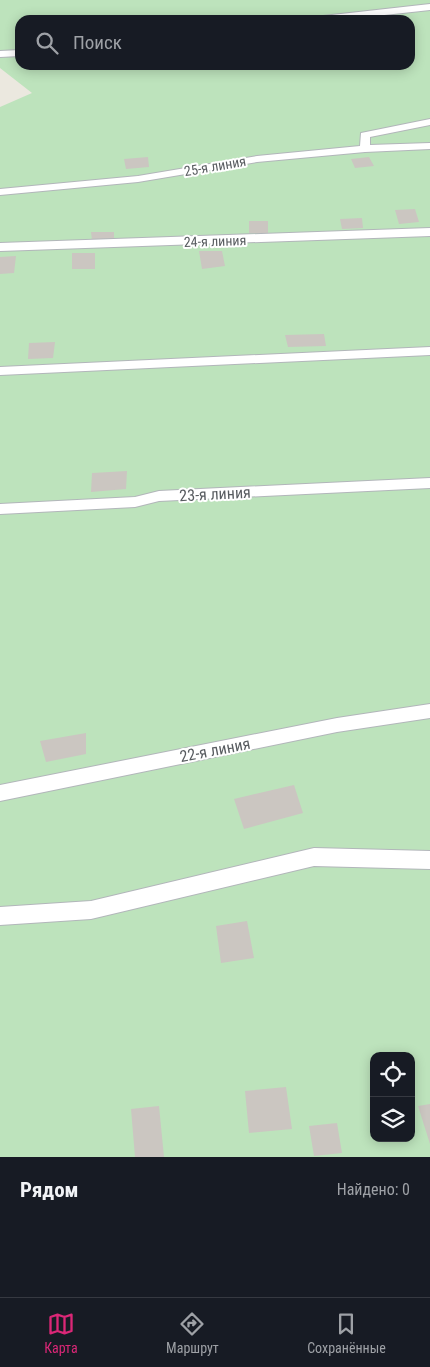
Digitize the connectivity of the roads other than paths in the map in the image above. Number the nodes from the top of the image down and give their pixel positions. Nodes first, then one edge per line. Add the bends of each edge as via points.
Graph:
1 (430, 7) edge
2 (359, 15) edge
3 (15, 52) edge
4 (0, 54) edge
5 (430, 122) edge
6 (430, 146) edge
7 (365, 148) junction
8 (0, 192) edge
9 (430, 232) edge
10 (0, 247) edge
11 (430, 351) edge
12 (0, 371) edge
13 (430, 483) edge
14 (0, 509) edge
15 (430, 711) edge
16 (0, 792) edge
17 (430, 860) edge
18 (0, 916) edge

1 - 2 lane
3 - 4 lane
5 - 7 lane via 365,135
6 - 7 lane, 25-я линия
7 - 8 lane, 25-я линия via 257,159 138,179
9 - 10 lane, 24-я линия
11 - 12 lane
13 - 14 lane, 23-я линия via 159,496 135,502
15 - 16 lane, 22-я линия via 337,725
17 - 18 lane via 314,857 91,910

